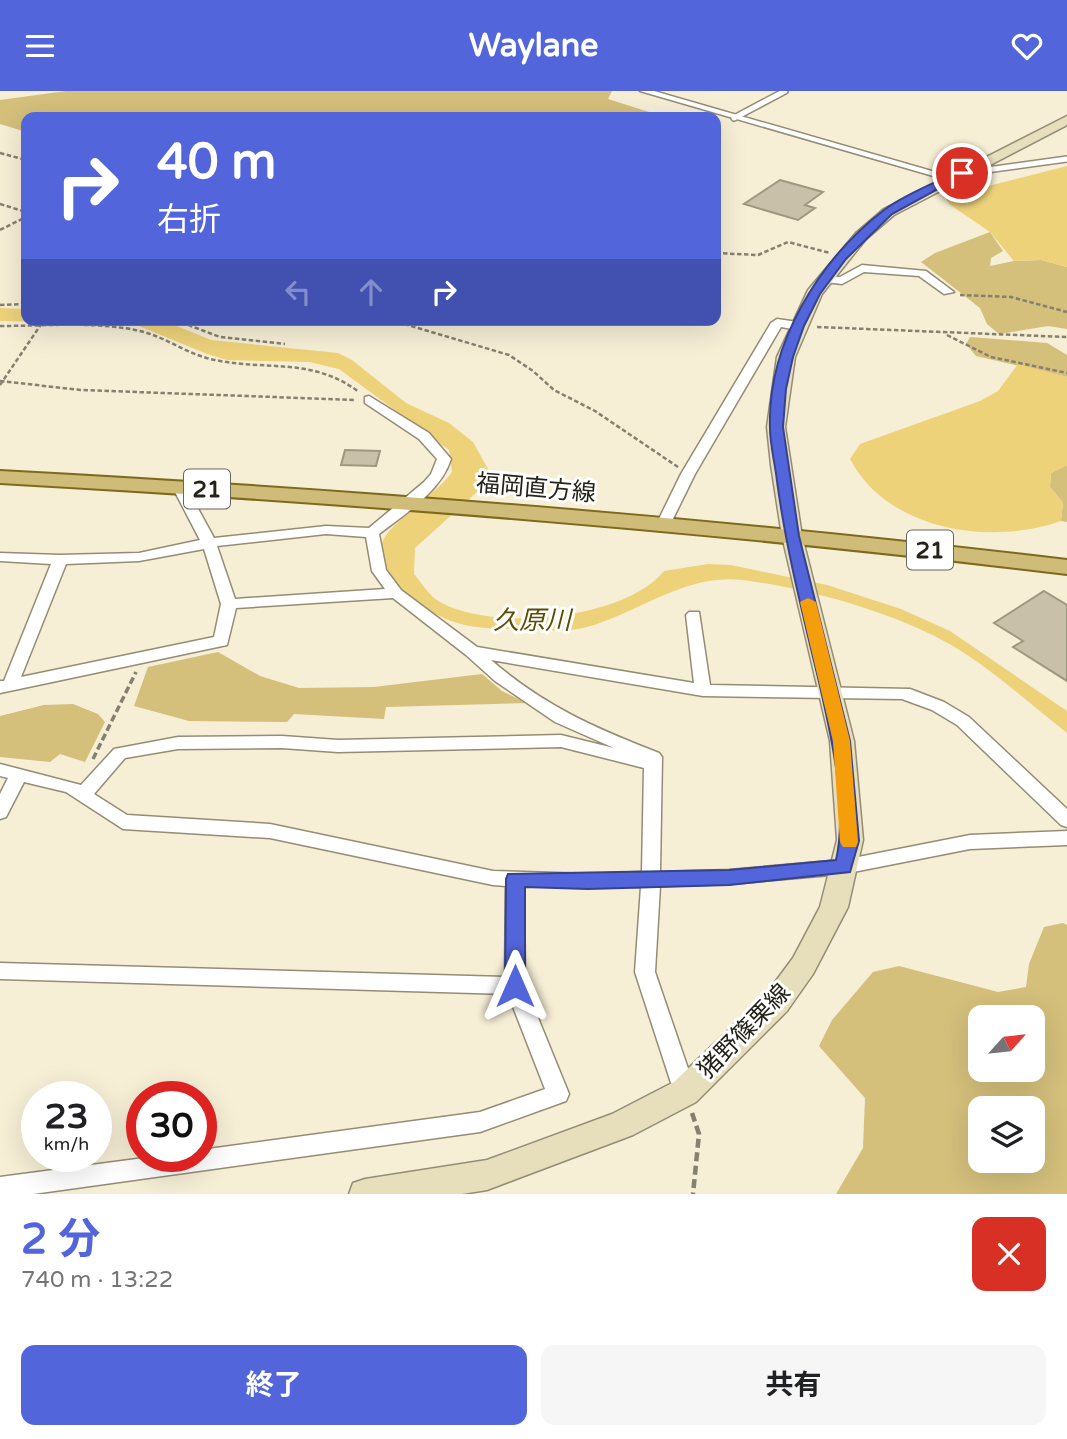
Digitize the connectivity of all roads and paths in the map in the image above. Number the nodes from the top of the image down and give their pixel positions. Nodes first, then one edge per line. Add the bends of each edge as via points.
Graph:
1 (644, 91) edge
2 (785, 91) edge
3 (714, 112) edge
4 (721, 114) edge
5 (734, 118) junction
6 (1067, 120) edge
7 (0, 153) edge
8 (21, 159) edge
9 (1067, 159) edge
10 (956, 175) junction
11 (0, 204) edge
12 (21, 210) edge
13 (21, 220) edge
14 (0, 230) edge
15 (721, 253) edge
16 (842, 256) junction
17 (825, 279) junction
18 (948, 292) joint
19 (21, 304) edge
20 (0, 306) edge
21 (1067, 312) edge
22 (0, 326) edge
23 (191, 326) edge
24 (411, 326) edge
25 (798, 326) junction
26 (40, 327) junction
27 (945, 334) junction
28 (1067, 337) edge
29 (285, 344) dead end
30 (1067, 373) edge
31 (1, 382) edge
32 (369, 400) junction
33 (688, 474) junction
34 (0, 477) edge
35 (184, 487) junction
36 (409, 505) junction
37 (663, 525) junction
38 (372, 533) junction
39 (792, 536) junction
40 (209, 543) junction
41 (0, 558) edge
42 (60, 559) junction
43 (1067, 567) edge
44 (396, 593) junction
45 (229, 604) junction
46 (694, 615) dead end
47 (472, 651) junction
48 (143, 657) junction
49 (5, 686) edge
50 (703, 690) junction
51 (830, 692) junction
52 (653, 757) junction
53 (0, 770) edge
54 (19, 774) junction
55 (77, 790) junction
56 (0, 812) edge
57 (1067, 820) edge
58 (1067, 838) edge
59 (843, 867) junction
60 (515, 879) junction
61 (651, 879) junction
62 (0, 971) edge
63 (515, 986) junction
64 (685, 1091) junction
65 (0, 1188) edge
66 (365, 1194) edge
67 (693, 1194) edge

1 - 3 street
2 - 5 lane
4 - 5 street
5 - 10 street
6 - 10 main road, 猪野篠栗線
7 - 8 path
9 - 10 lane
10 - 16 main road, 猪野篠栗線 via 888,212
11 - 12 path
13 - 14 path
15 - 16 path via 758,255 788,242
16 - 17 main road, 猪野篠栗線
17 - 18 street via 842,281 862,268 922,273
17 - 25 main road, 猪野篠栗線
18 - 21 path via 1011,297
19 - 20 path
22 - 26 path
23 - 29 path via 220,337
24 - 33 path via 509,355 554,390 643,441
25 - 27 path
25 - 33 street via 777,323
25 - 39 main road, 猪野篠栗線 via 786,357 776,427
26 - 31 path
26 - 32 path via 135,330 210,360 309,366 347,381
27 - 28 path
27 - 30 path via 991,357
31 - 32 path via 81,390
32 - 36 street via 424,436 444,459 431,486
33 - 37 street
34 - 35 main road, 福岡直方線 / 21
35 - 36 main road, 福岡直方線 / 21
35 - 40 street via 182,492
36 - 37 main road, 福岡直方線 / 21
36 - 38 street
37 - 39 main road, 福岡直方線 / 21
38 - 40 street via 326,530
38 - 44 street via 379,571
39 - 43 main road, 福岡直方線 / 21
39 - 51 main road, 猪野篠栗線
40 - 42 street via 139,557
40 - 45 street
41 - 42 street
42 - 49 street
44 - 45 street
44 - 47 street
45 - 48 street via 221,641
46 - 50 street
47 - 50 street
47 - 52 street via 561,718
48 - 49 street
48 - 55 path
50 - 51 street
51 - 57 street via 904,693 938,706 963,721
51 - 59 main road, 猪野篠栗線 via 842,741 849,828
52 - 55 street via 643,762 561,741 338,746 178,743 120,753
52 - 61 street
53 - 54 street
54 - 55 street
54 - 56 street
55 - 60 street via 123,822 270,831
58 - 59 street via 970,842
59 - 61 street
59 - 64 main road, 猪野篠栗線 via 834,907 803,966 777,1002
60 - 61 street
60 - 63 street
61 - 64 street via 645,972
62 - 63 street
63 - 65 street via 558,1094 480,1122
64 - 66 main road, 猪野篠栗線 via 622,1125 487,1175
64 - 67 path via 699,1134

